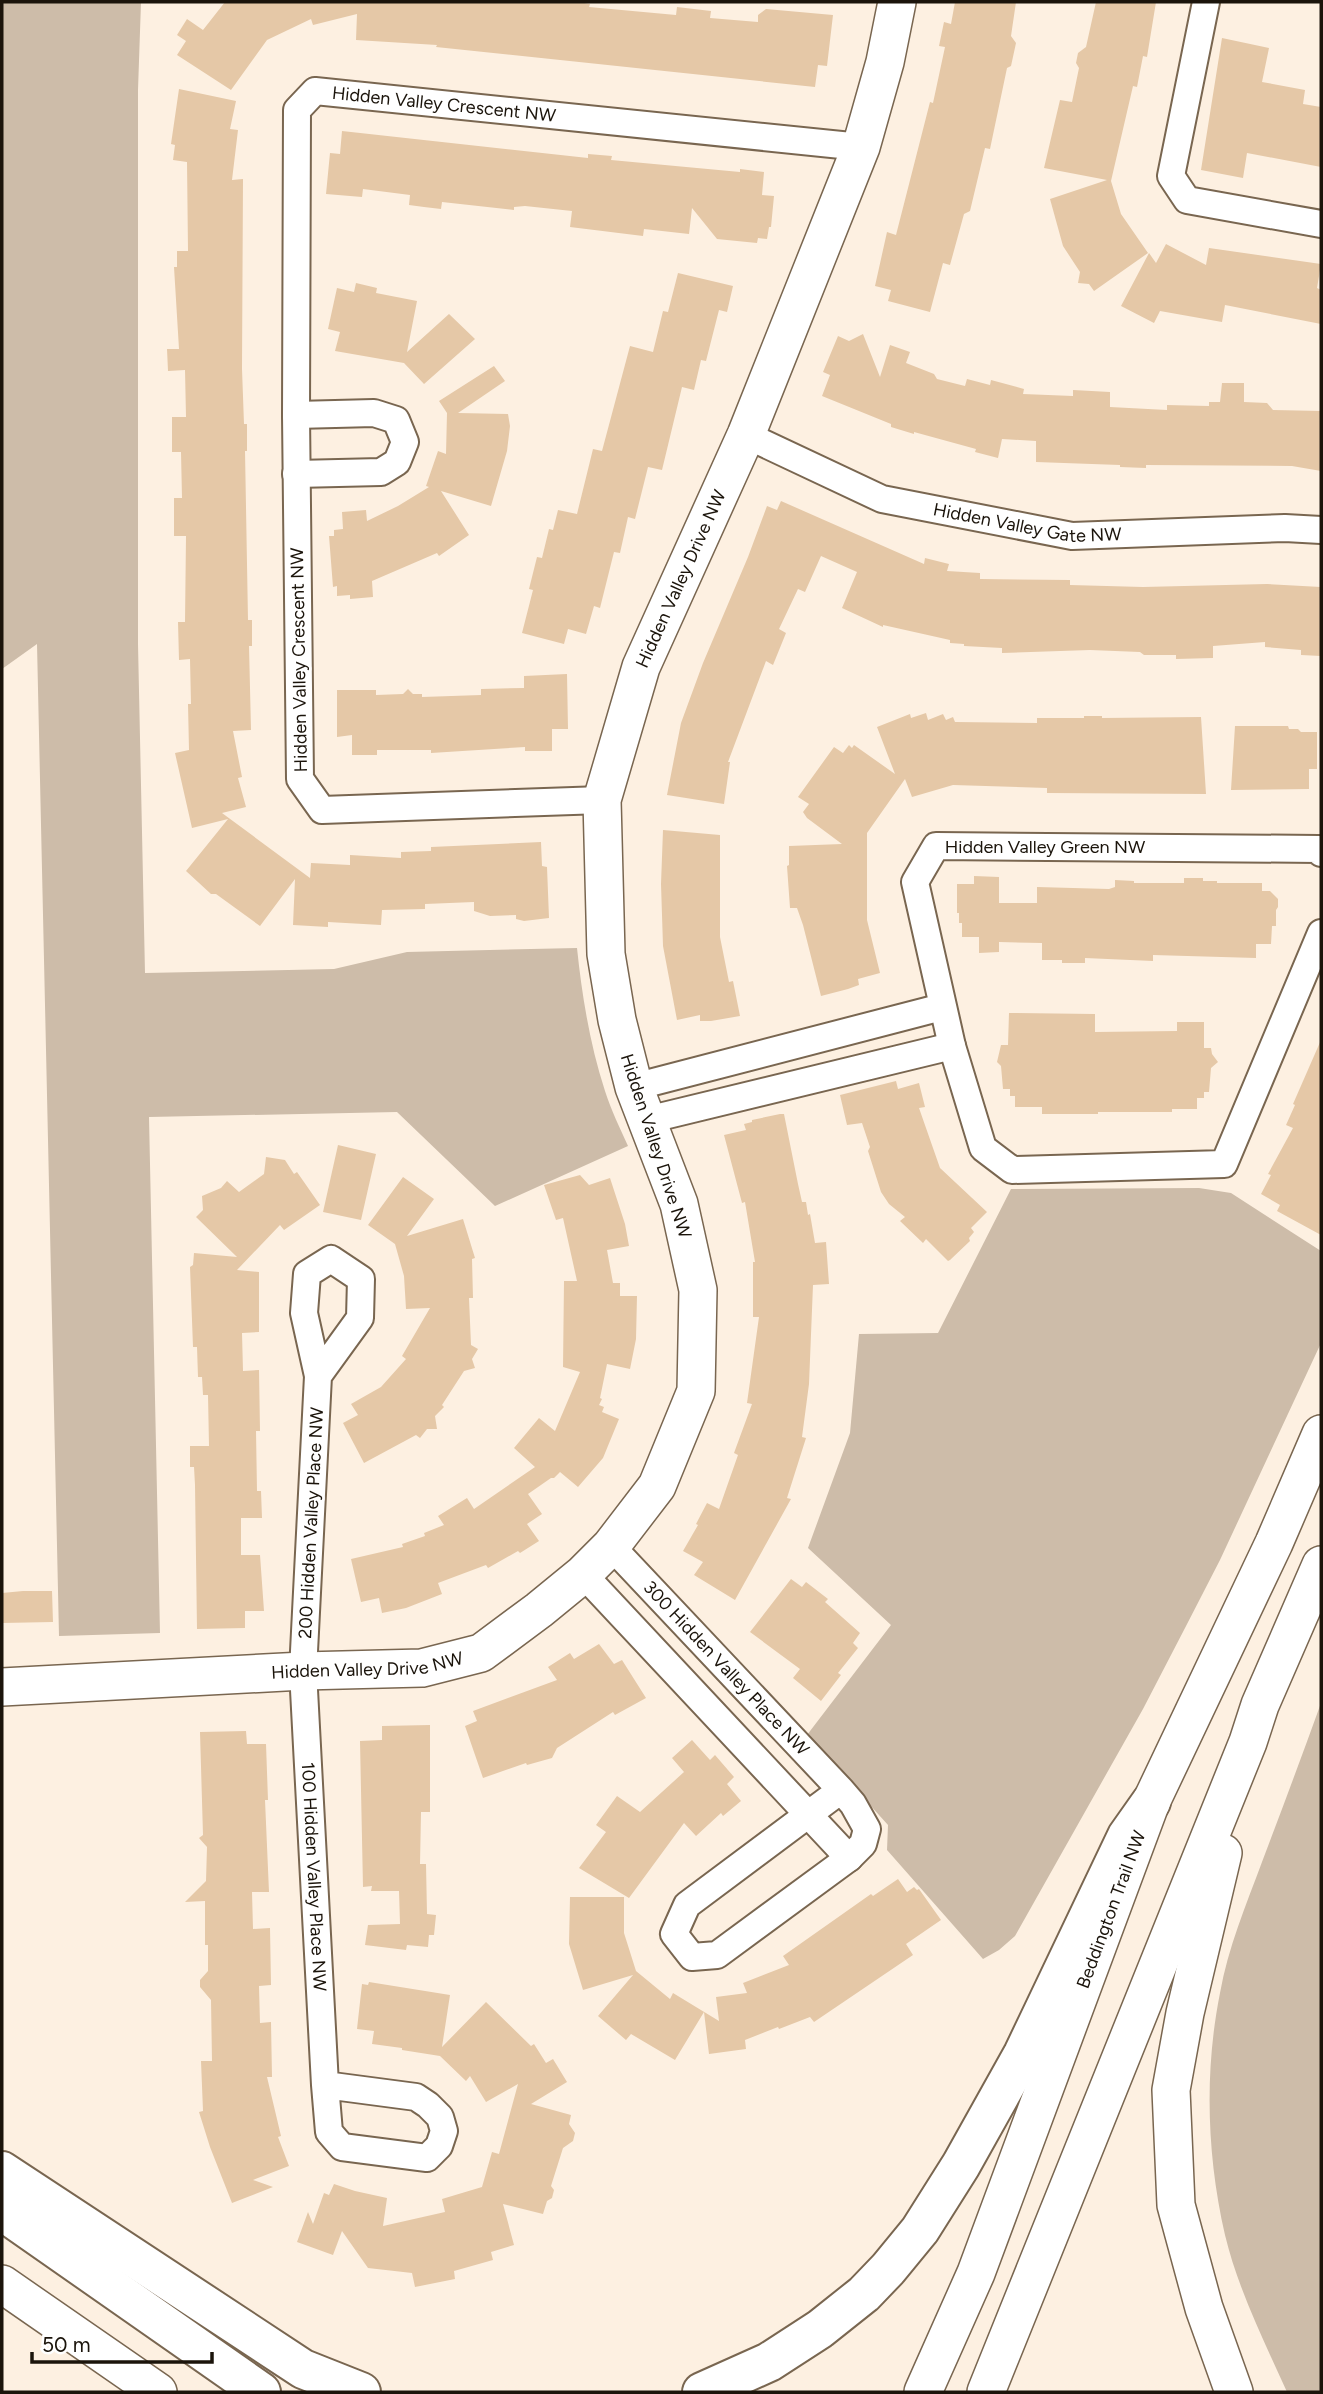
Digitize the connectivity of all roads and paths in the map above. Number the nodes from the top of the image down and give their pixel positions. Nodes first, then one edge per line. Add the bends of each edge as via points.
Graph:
1 (897, 2) edge
2 (1206, 2) edge
3 (861, 147) junction
4 (1321, 225) edge
5 (296, 415) junction
6 (746, 435) junction
7 (296, 474) junction
8 (1321, 530) edge
9 (603, 800) junction
10 (1321, 853) edge
11 (1321, 933) edge
12 (942, 1007) junction
13 (952, 1046) junction
14 (641, 1104) junction
15 (318, 1376) dead end
16 (1321, 1434) edge
17 (611, 1546) junction
18 (1321, 1565) edge
19 (583, 1574) junction
20 (303, 1671) junction
21 (2, 1687) edge
22 (1248, 1742) junction
23 (841, 1790) junction
24 (1152, 1802) junction
25 (810, 1815) junction
26 (849, 1858) junction
27 (326, 2085) dead end
28 (2, 2171) edge
29 (2, 2211) edge
30 (2, 2284) edge
31 (158, 2392) edge
32 (261, 2392) edge
33 (361, 2392) edge
34 (702, 2392) edge
35 (923, 2392) edge
36 (986, 2392) edge
37 (1234, 2392) edge

1 - 3 main road, Hidden Valley Drive NW
2 - 4 street via 1171,176 1187,200
3 - 5 street, Hidden Valley Crescent NW via 315,91 297,110
3 - 6 main road, Hidden Valley Drive NW
5 - 7 street, Hidden Valley Crescent NW
5 - 7 street via 374,413 396,420 405,442 397,462 381,471
6 - 8 street, Hidden Valley Gate NW via 883,499 1072,536
6 - 9 main road, Hidden Valley Drive NW via 641,667
7 - 9 street, Hidden Valley Crescent NW via 300,779 322,810
9 - 14 main road, Hidden Valley Drive NW via 606,954 617,1020
10 - 12 street, Hidden Valley Green NW via 1319,849 936,846 915,882
11 - 13 street, Hidden Valley Green NW via 1224,1164 1012,1170 983,1148
12 - 13 street, Hidden Valley Green NW
12 - 14 street
13 - 14 street
14 - 17 main road, Hidden Valley Drive NW via 679,1204 698,1290 696,1391 657,1486
15 - 20 street, 200 Hidden Valley Place NW
16 - 24 main road, Beddington Trail NW
17 - 19 main road, Hidden Valley Drive NW
17 - 23 street, 300 Hidden Valley Place NW
18 - 22 main road via 1259,1705
19 - 20 main road, Hidden Valley Drive NW via 481,1653 422,1668
19 - 25 street
20 - 21 main road, Hidden Valley Drive NW
20 - 27 street, 100 Hidden Valley Place NW
22 - 36 main road
22 - 37 main road via 1171,2090 1176,2205 1204,2308
23 - 25 street, 300 Hidden Valley Place NW
23 - 26 street, 300 Hidden Valley Place NW via 867,1829 863,1844
24 - 34 main road via 1127,1836 1023,2054 920,2230 864,2294 820,2329 769,2361
24 - 35 main road, Beddington Trail NW via 976,2273
25 - 26 street
25 - 26 street, 300 Hidden Valley Place NW via 687,1905 674,1934 692,1957 717,1955
28 - 33 main road via 303,2369
29 - 32 main road
30 - 31 main road

